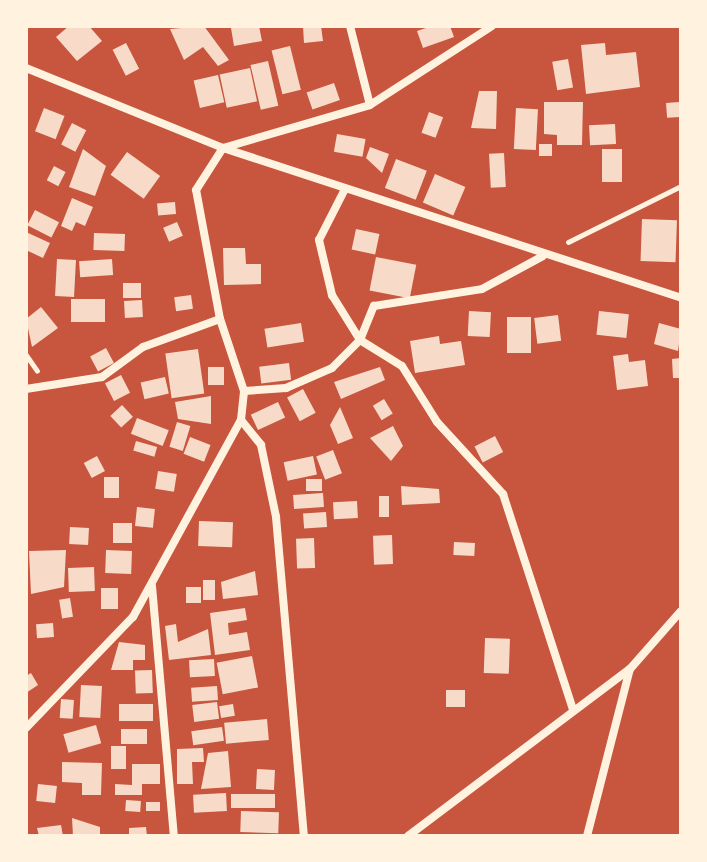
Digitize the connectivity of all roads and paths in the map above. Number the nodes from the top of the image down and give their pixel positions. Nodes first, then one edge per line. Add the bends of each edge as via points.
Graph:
1 (350, 26) edge
2 (492, 26) edge
3 (26, 68) edge
4 (370, 105) junction
5 (223, 148) junction
6 (681, 186) edge
7 (345, 189) junction
8 (543, 256) junction
9 (681, 298) edge
10 (220, 319) junction
11 (360, 340) junction
12 (26, 389) edge
13 (244, 391) junction
14 (241, 420) junction
15 (152, 585) junction
16 (681, 611) edge
17 (630, 669) junction
18 (573, 710) junction
19 (26, 728) edge
20 (174, 836) edge
21 (304, 836) edge
22 (408, 836) edge
23 (587, 836) edge

1 - 4 street
2 - 4 street
3 - 5 street
4 - 5 street
5 - 7 street
5 - 10 street via 196,190
6 - 8 path
7 - 8 street
7 - 11 street via 319,240 332,295
8 - 9 street
8 - 11 street via 482,289 374,306
10 - 12 street via 143,347 102,377
10 - 13 street
11 - 13 street via 332,368 286,388
11 - 18 street via 402,366 437,422 503,494
13 - 14 street
14 - 15 street
14 - 21 street via 261,445 276,517
15 - 19 street via 133,617
15 - 20 street
16 - 17 street
17 - 18 street
17 - 23 street
18 - 22 street

